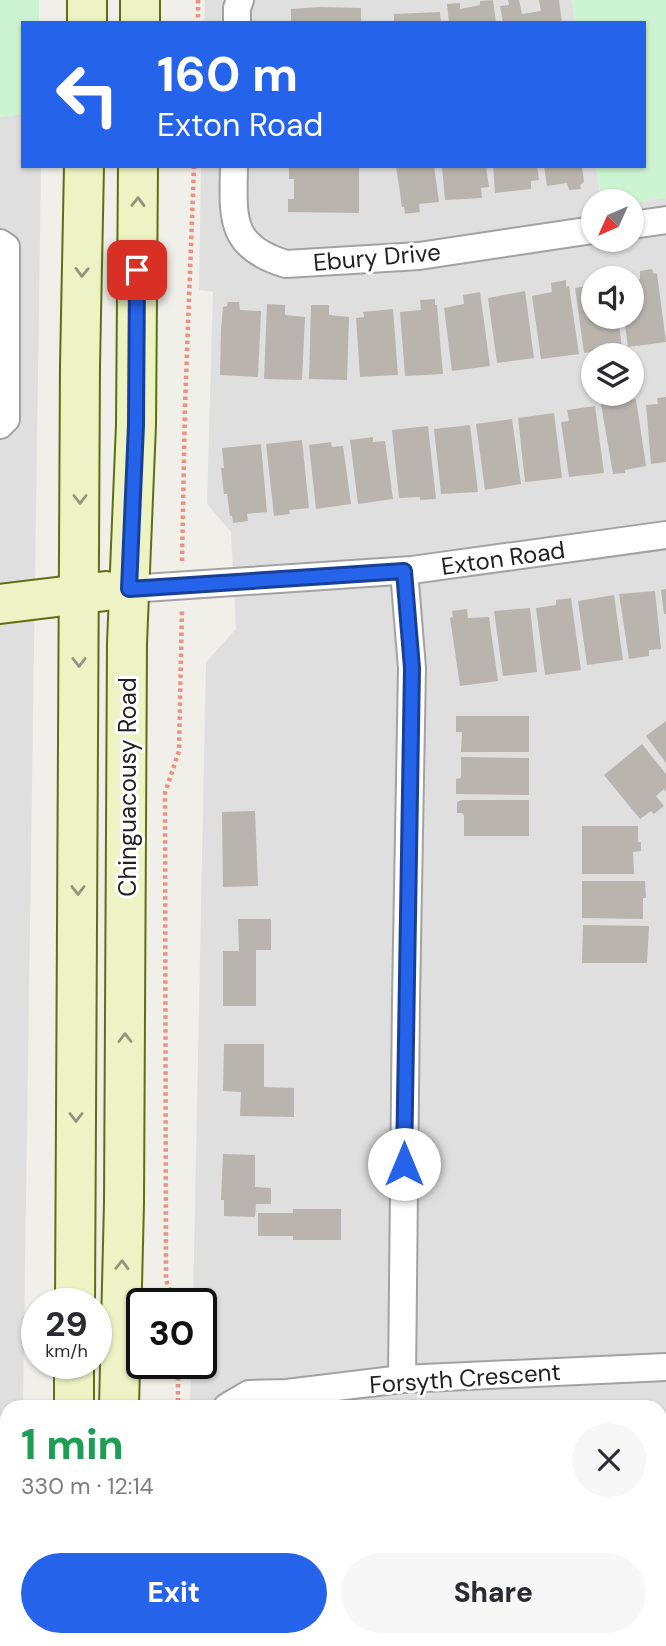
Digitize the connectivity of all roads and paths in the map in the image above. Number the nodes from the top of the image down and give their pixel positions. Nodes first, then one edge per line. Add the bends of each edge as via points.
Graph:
1 (87, 0) edge
2 (140, 0) edge
3 (198, 0) edge
4 (240, 0) edge
5 (87, 21) edge
6 (140, 21) edge
7 (198, 21) edge
8 (237, 21) edge
9 (84, 168) edge
10 (138, 168) edge
11 (194, 168) edge
12 (234, 168) edge
13 (666, 220) edge
14 (644, 223) edge
15 (581, 232) edge
16 (0, 243) edge
17 (0, 425) edge
18 (666, 535) edge
19 (183, 546) dead end
20 (404, 571) junction
21 (129, 589) junction
22 (80, 594) junction
23 (0, 604) edge
24 (181, 616) dead end
25 (75, 1288) edge
26 (169, 1288) edge
27 (666, 1367) edge
28 (75, 1379) edge
29 (178, 1379) edge
30 (402, 1379) junction
31 (74, 1400) edge
32 (119, 1400) edge
33 (178, 1400) edge
34 (239, 1400) edge

1 - 5 main road
2 - 6 main road
3 - 7 path
4 - 8 street
9 -> 22 main road, Chinguacousy Road
21 -> 10 main road, Chinguacousy Road
11 - 19 path
12 - 15 street, Ebury Drive via 233,213 239,232 267,259 286,264 419,256
13 - 14 street
16 - 17 street via 6,247 6,419
18 - 20 street, Exton Road
20 - 21 street, Exton Road
20 - 30 street via 412,668
21 - 22 main road
32 -> 21 main road, Chinguacousy Road
22 - 23 main road
22 -> 25 main road, Chinguacousy Road
24 - 26 path via 179,751 165,793
27 - 30 street, Forsyth Crescent
28 - 31 main road
29 - 33 path
30 - 34 street, Forsyth Crescent via 249,1394

